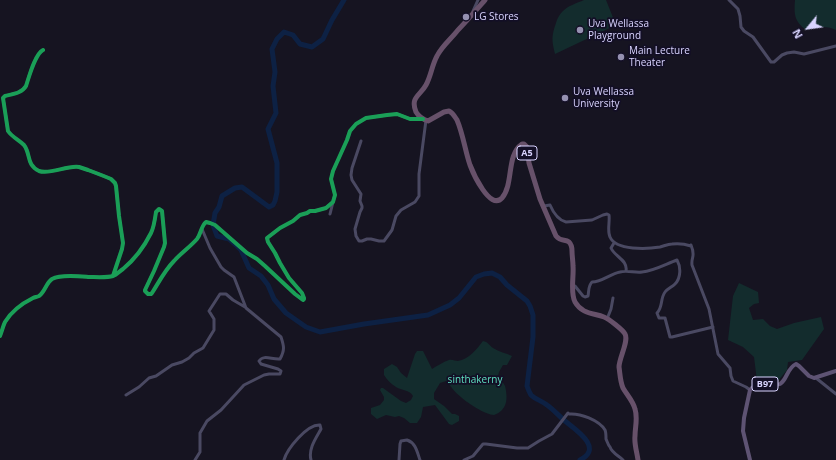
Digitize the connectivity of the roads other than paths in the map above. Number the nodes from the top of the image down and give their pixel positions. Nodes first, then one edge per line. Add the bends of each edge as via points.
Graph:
1 (478, 0) edge
2 (485, 0) edge
3 (729, 0) edge
4 (471, 16) junction
5 (836, 46) edge
6 (43, 50) dead end
7 (424, 120) junction
8 (361, 142) dead end
9 (333, 202) junction
10 (544, 206) junction
11 (330, 214) dead end
12 (202, 229) junction
13 (614, 243) junction
14 (626, 272) junction
15 (113, 276) junction
16 (573, 286) junction
17 (613, 298) dead end
18 (246, 308) junction
19 (607, 318) junction
20 (713, 328) junction
21 (0, 336) edge
22 (836, 371) edge
23 (816, 378) junction
24 (750, 390) junction
25 (836, 394) edge
26 (126, 395) dead end
27 (195, 460) edge
28 (284, 460) edge
29 (311, 460) edge
30 (399, 460) edge
31 (420, 460) edge
32 (464, 460) edge
33 (623, 460) edge
34 (638, 460) edge
35 (750, 460) edge

1 - 4 street
2 - 4 highway
3 - 5 street via 738,9 741,27 752,36 771,62 787,53 804,54
4 - 7 highway via 436,57 425,86 414,100 419,117
6 - 15 street via 36,58 24,89 3,98 8,131 24,145 29,162 39,171 79,167 111,179 115,183 123,243
7 - 8 street via 419,196 396,216 392,230 384,241 367,239 362,242 356,236 355,229 362,206 361,194 351,175
7 - 9 street via 410,119 397,114 366,118 356,124 350,131 332,171 335,195
7 - 10 highway, A5 via 431,120 447,111 453,114 475,175 485,193 498,201 506,191 516,149 522,144 525,145
9 - 11 street
9 - 12 street via 326,208 300,215 267,238 303,300 215,225 206,222
10 - 13 street via 550,205 552,211 566,222 592,220 606,214 609,216 609,237
10 - 16 highway, A5 via 558,239 571,244
12 - 15 street via 198,238 174,260 151,294 148,294 145,290 165,243 162,211 158,210 151,233 140,251
12 - 18 street via 221,267 234,277
13 - 14 street via 611,248 626,265
13 - 20 street via 646,248 678,243 691,246 694,252 692,265 710,309
14 - 16 street via 613,273 592,282 588,296 585,297
14 - 20 street via 641,273 677,260 680,270 677,281 665,292 661,310 657,313 658,318 666,319 670,337
15 - 21 street via 63,276 52,279 40,295 24,303 11,315
16 - 19 highway, A5 via 578,306
17 - 19 street
18 - 26 street via 226,294 220,294 209,310 214,319 214,330 203,348 190,358 149,378
18 - 27 street via 281,337 283,353 280,359 263,358 259,361 280,370 281,373 264,375 244,385 207,421 200,433 200,452
19 - 34 highway, A5 via 626,336 619,366 622,386 635,408 634,437
20 - 24 street via 718,354 730,368 733,381
22 - 23 main road
23 - 24 main road, B97 via 810,377 796,364 780,384 761,384
23 - 25 street
24 - 35 main road, B97 via 744,418
28 - 29 street via 292,445 312,427 320,425 321,428 311,448
30 - 31 street via 400,444 407,440 414,444
32 - 33 street via 473,456 483,444 528,448 550,436 568,413 599,423 606,431 610,447

